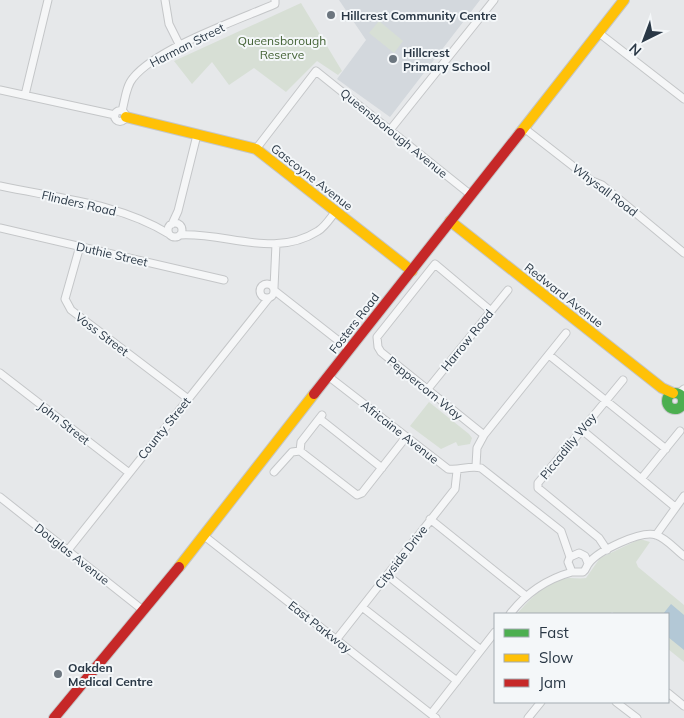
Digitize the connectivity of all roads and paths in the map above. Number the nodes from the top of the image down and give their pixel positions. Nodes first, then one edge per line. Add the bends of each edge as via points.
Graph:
1 (48, 0) edge
2 (164, 0) edge
3 (494, 0) edge
4 (624, 0) edge
5 (275, 2) edge
6 (599, 33) junction
7 (180, 46) junction
8 (0, 90) edge
9 (25, 95) junction
10 (684, 99) edge
11 (121, 114) junction
12 (524, 128) junction
13 (390, 130) junction
14 (197, 135) junction
15 (256, 149) junction
16 (0, 186) edge
17 (471, 195) junction
18 (336, 211) junction
19 (178, 212) junction
20 (450, 221) junction
21 (170, 225) junction
22 (156, 226) junction
23 (180, 226) junction
24 (0, 228) edge
25 (168, 234) junction
26 (198, 234) junction
27 (180, 235) junction
28 (276, 244) junction
29 (80, 246) junction
30 (684, 253) edge
31 (412, 271) junction
32 (276, 277) junction
33 (224, 280) dead end
34 (266, 284) junction
35 (508, 290) dead end
36 (270, 294) junction
37 (490, 312) junction
38 (566, 333) dead end
39 (350, 349) junction
40 (549, 355) junction
41 (0, 373) edge
42 (328, 376) junction
43 (623, 380) dead end
44 (427, 390) junction
45 (187, 398) junction
46 (680, 399) edge
47 (605, 401) junction
48 (582, 430) junction
49 (680, 431) dead end
50 (484, 435) junction
51 (406, 437) junction
52 (666, 449) junction
53 (300, 451) junction
54 (476, 466) junction
55 (382, 468) junction
56 (457, 471) junction
57 (128, 472) junction
58 (274, 472) dead end
59 (641, 478) junction
60 (684, 496) edge
61 (0, 497) edge
62 (675, 507) junction
63 (430, 519) junction
64 (203, 535) junction
65 (656, 535) junction
66 (567, 543) junction
67 (68, 550) junction
68 (607, 550) junction
69 (582, 554) junction
70 (684, 556) edge
71 (596, 557) junction
72 (569, 559) junction
73 (588, 563) junction
74 (572, 572) junction
75 (387, 575) junction
76 (558, 576) junction
77 (526, 596) junction
78 (362, 607) junction
79 (144, 611) junction
80 (511, 613) edge
81 (494, 633) edge
82 (336, 640) junction
83 (481, 650) junction
84 (102, 661) junction
85 (456, 681) junction
86 (669, 694) edge
87 (540, 703) edge
88 (617, 703) edge
89 (684, 706) edge
90 (433, 716) edge
91 (54, 718) edge
92 (61, 718) edge
93 (528, 718) edge
94 (637, 718) edge

1 - 9 street
2 - 7 street via 169,24
3 - 13 street
4 - 6 main road, Fosters Road
5 - 7 street, Harman Street
6 - 10 street
6 - 12 main road, Fosters Road
7 - 11 street, Harman Street via 151,61 132,79
8 - 9 street, Gascoyne Avenue
9 - 11 street, Gascoyne Avenue
11 - 14 main road, Gascoyne Avenue
12 - 17 main road, Fosters Road
12 - 30 street, Whysall Road via 592,181 602,185
13 - 15 street, Queensborough Avenue via 316,70
13 - 17 street, Queensborough Avenue
14 - 15 main road, Gascoyne Avenue
14 - 19 street
15 - 18 main road, Gascoyne Avenue
16 - 22 street, Flinders Road via 115,211
17 - 20 main road, Fosters Road
18 - 28 street via 319,231 298,240
18 - 31 main road, Gascoyne Avenue
19 - 21 street
19 - 23 street
20 - 31 main road, Fosters Road
20 - 46 main road, Redward Avenue
21 - 22 street, Flinders Road
21 - 23 street, Flinders Road
21 - 25 street
22 - 25 street, Flinders Road
23 - 26 street
23 - 27 street
24 - 29 street, Duthie Street
25 - 27 street via 174,238
26 - 27 street
26 - 28 street via 249,244
28 - 32 street
29 - 33 street, Duthie Street
29 - 45 street, Voss Street via 65,299 71,310
31 - 39 main road, Fosters Road
32 - 34 street
32 - 36 street
34 - 36 street
34 - 36 street via 260,290
35 - 37 street, Harrow Road
36 - 39 street via 284,300
36 - 45 street, County Street
37 - 44 street, Harrow Road
37 - 44 street, Peppercorn Way via 435,264 377,337 382,352
38 - 40 street
39 - 42 main road, Fosters Road
40 - 47 street
40 - 50 street
41 - 57 street, John Street
42 - 51 street, Africaine Avenue
42 - 64 main road, Fosters Road
43 - 47 street, Piccadilly Way
44 - 50 street, Peppercorn Way
45 - 57 street, County Street
47 - 48 street, Piccadilly Way
47 - 52 street
48 - 59 street
48 - 68 street, Piccadilly Way via 540,480 538,488 599,538
49 - 52 street
50 - 54 street via 477,448
51 - 55 street
51 - 56 street, Africaine Avenue via 442,465
52 - 59 street
53 - 55 street via 357,495
53 - 55 street via 301,442 321,417
53 - 58 street via 287,456
54 - 56 street
54 - 66 street via 560,530
56 - 63 street, Cityside Drive via 455,489
57 - 67 street, County Street
59 - 62 street
60 - 62 street
61 - 67 street, Douglas Avenue
62 - 65 street
63 - 75 street, Cityside Drive
63 - 77 street
64 - 79 main road, Fosters Road
64 - 82 street, East Parkway
65 - 68 street via 637,535
65 - 70 street
66 - 69 street
66 - 72 street
67 - 79 street, Douglas Avenue
68 - 71 street
69 - 71 street
69 - 72 street
69 - 73 street
71 - 73 street
72 - 74 street
72 - 76 street
73 - 74 street via 583,572
74 - 76 street
75 - 78 street, Cityside Drive
75 - 83 street
76 - 77 street
77 - 80 street
78 - 82 street, Cityside Drive
78 - 85 street
79 - 84 main road, Fosters Road
81 - 83 street
82 - 90 street, East Parkway
83 - 85 street
84 - 91 main road, Fosters Road
84 - 92 main road, Fosters Road
85 - 90 street
86 - 89 street
87 - 93 street
88 - 94 street

